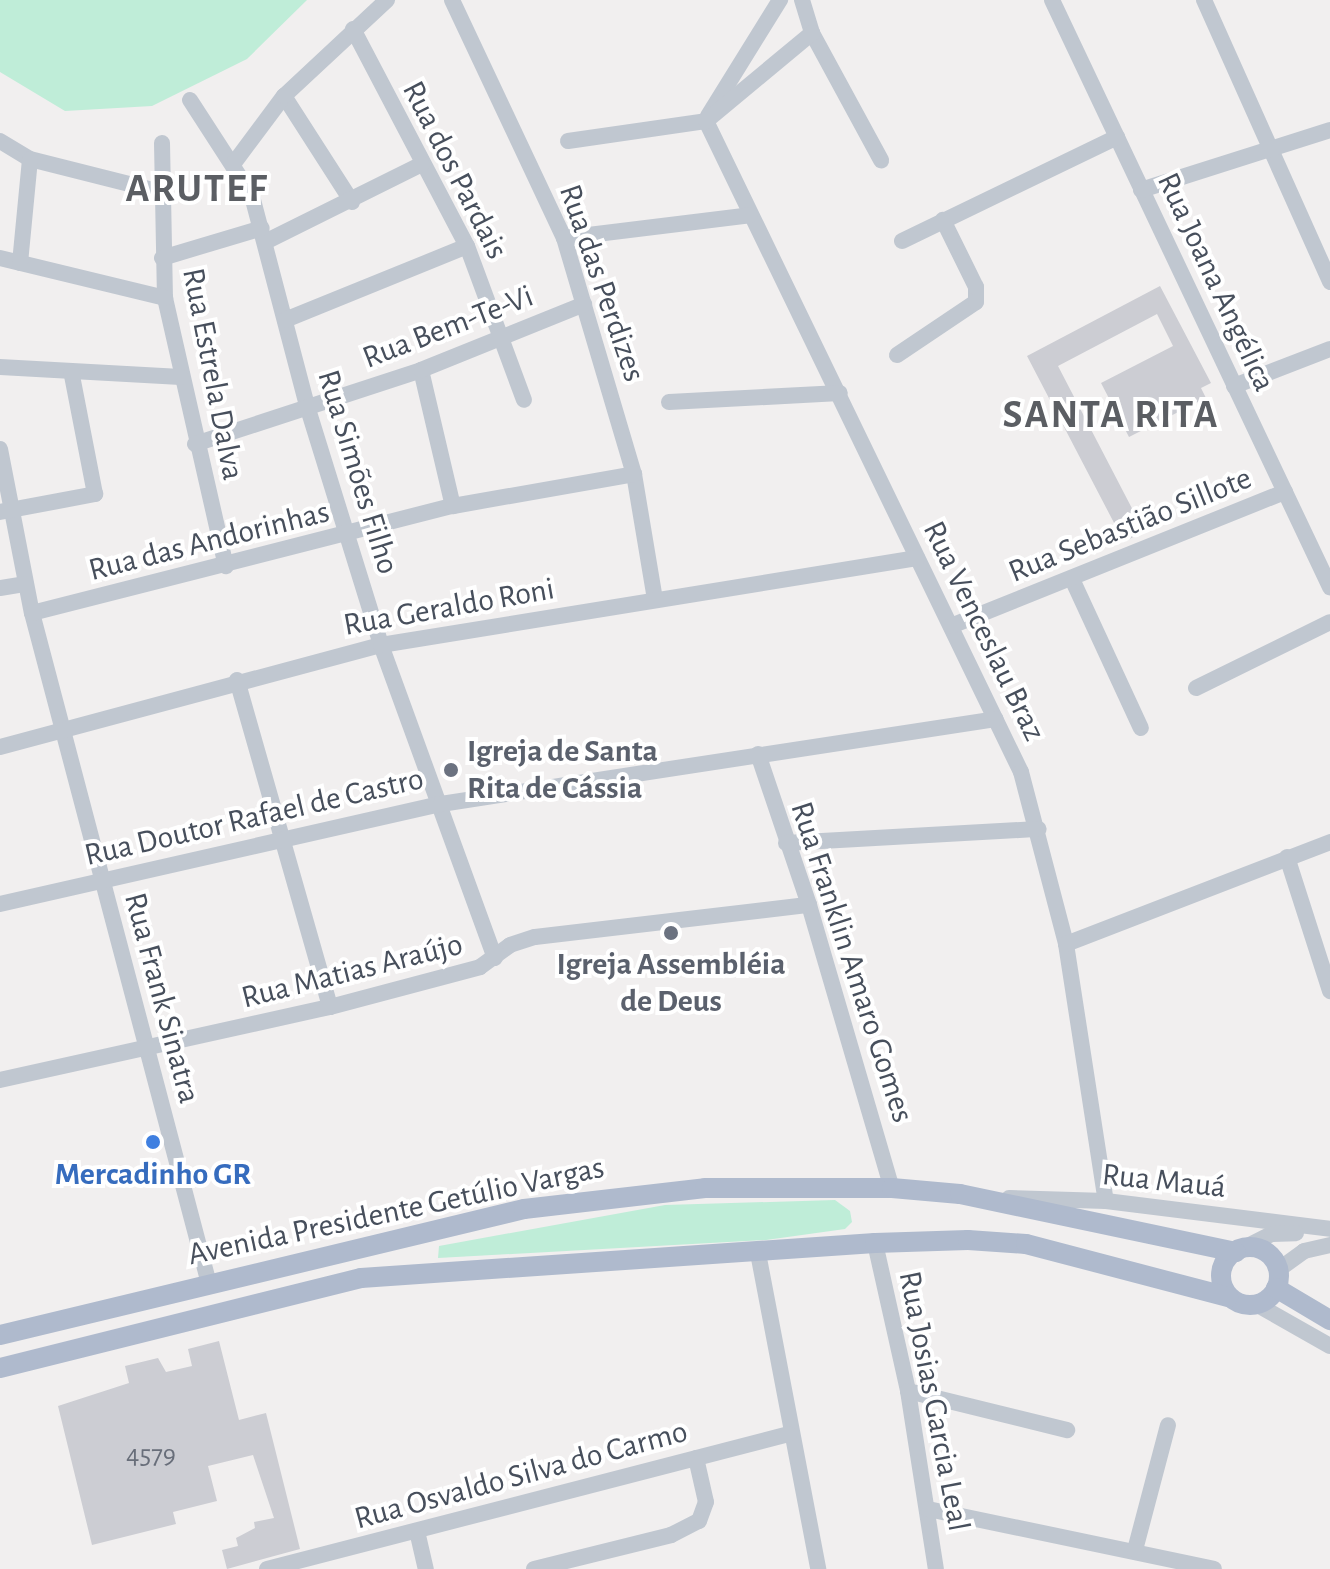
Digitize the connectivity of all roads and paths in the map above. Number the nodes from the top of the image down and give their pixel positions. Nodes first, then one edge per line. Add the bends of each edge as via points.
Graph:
1 (387, 0) edge
2 (452, 0) edge
3 (780, 0) edge
4 (802, 0) edge
5 (1052, 0) edge
6 (1204, 0) edge
7 (353, 29) junction
8 (812, 33) junction
9 (284, 96) junction
10 (190, 100) dead end
11 (706, 121) junction
12 (1330, 130) edge
13 (1117, 137) junction
14 (0, 141) edge
15 (568, 141) dead end
16 (162, 143) dead end
17 (1271, 148) junction
18 (30, 159) junction
19 (881, 160) dead end
20 (234, 163) junction
21 (422, 164) junction
22 (1141, 190) junction
23 (161, 192) junction
24 (352, 202) junction
25 (750, 215) junction
26 (943, 220) junction
27 (264, 235) junction
28 (564, 238) junction
29 (902, 241) dead end
30 (467, 246) junction
31 (0, 258) edge
32 (162, 258) junction
33 (20, 263) junction
34 (1330, 282) edge
35 (165, 298) junction
36 (584, 304) junction
37 (285, 320) junction
38 (502, 337) junction
39 (1330, 349) edge
40 (897, 355) dead end
41 (0, 367) edge
42 (421, 370) junction
43 (71, 371) junction
44 (181, 377) junction
45 (1234, 386) junction
46 (840, 393) junction
47 (524, 400) dead end
48 (669, 402) dead end
49 (308, 409) junction
50 (195, 444) junction
51 (0, 449) edge
52 (634, 474) junction
53 (1285, 492) junction
54 (453, 506) junction
55 (6, 512) edge
56 (348, 536) junction
57 (917, 558) junction
58 (226, 566) junction
59 (1072, 579) junction
60 (26, 584) junction
61 (1330, 587) edge
62 (0, 588) edge
63 (655, 599) junction
64 (32, 613) junction
65 (1330, 622) edge
66 (951, 626) junction
67 (381, 645) junction
68 (237, 680) junction
69 (1196, 688) dead end
70 (996, 719) junction
71 (1141, 728) dead end
72 (63, 731) junction
73 (0, 747) edge
74 (758, 754) junction
75 (441, 804) junction
76 (1039, 829) junction
77 (286, 839) junction
78 (1330, 842) edge
79 (786, 843) junction
80 (1287, 857) junction
81 (102, 880) junction
82 (0, 904) edge
83 (809, 905) junction
84 (1066, 944) junction
85 (495, 958) junction
86 (1330, 991) edge
87 (330, 1007) junction
88 (145, 1051) junction
89 (0, 1080) edge
90 (892, 1188) junction
91 (991, 1198) junction
92 (1106, 1201) junction
93 (1330, 1231) edge
94 (875, 1243) junction
95 (1330, 1245) edge
96 (1240, 1250) junction
97 (758, 1253) junction
98 (1277, 1279) junction
99 (208, 1280) junction
100 (1228, 1297) junction
101 (1256, 1304) junction
102 (86, 1310) junction
103 (1330, 1320) edge
104 (0, 1335) edge
105 (1330, 1346) edge
106 (59, 1353) junction
107 (0, 1368) edge
108 (908, 1391) junction
109 (1168, 1425) dead end
110 (1067, 1430) dead end
111 (789, 1434) junction
112 (696, 1458) junction
113 (928, 1509) junction
114 (417, 1531) junction
115 (1135, 1550) junction
116 (1164, 1563) edge
117 (267, 1569) edge
118 (426, 1569) edge
119 (534, 1569) edge
120 (818, 1569) edge
121 (934, 1569) edge
122 (1214, 1569) edge

1 - 7 street
2 - 28 street, Rua das Perdizes
3 - 11 street via 719,91
4 - 8 street
5 - 13 street, Rua Joana Angélica
6 - 17 street
7 - 9 street
7 - 21 street, Rua dos Pardais
8 - 11 street
8 - 19 street
9 - 20 street
9 - 24 street
10 - 20 street, Rua Simões Filho
11 - 15 street
11 - 25 street, Rua Venceslau Braz
12 - 17 street
13 - 22 street, Rua Joana Angélica
13 - 26 street
14 - 18 street
16 - 23 street, Rua Estrela Dalva
17 - 22 street
17 - 34 street
18 - 23 street
18 - 33 street
20 - 27 street, Rua Simões Filho
21 - 24 street
21 - 30 street, Rua dos Pardais
22 - 45 street, Rua Joana Angélica
23 - 32 street, Rua Estrela Dalva
24 - 27 street
25 - 28 street
25 - 46 street, Rua Venceslau Braz
26 - 29 street
26 - 40 street via 976,287 976,302
27 - 32 street
27 - 37 street, Rua Simões Filho
28 - 36 street, Rua das Perdizes
30 - 37 street
30 - 38 street, Rua dos Pardais
31 - 33 street
32 - 35 street, Rua Estrela Dalva
33 - 35 street
35 - 44 street, Rua Estrela Dalva
36 - 38 street, Rua Bem-Te-Vi
36 - 52 street, Rua das Perdizes
37 - 49 street, Rua Simões Filho
38 - 42 street, Rua Bem-Te-Vi
38 - 47 street, Rua dos Pardais
39 - 45 street
41 - 43 street
42 - 49 street, Rua Bem-Te-Vi
42 - 54 street
43 - 44 street
43 - 55 street via 95,494
44 - 50 street, Rua Estrela Dalva
45 - 53 street, Rua Joana Angélica
46 - 48 street
46 - 57 street, Rua Venceslau Braz
49 - 50 street, Rua Bem-Te-Vi
49 - 56 street, Rua Simões Filho
50 - 58 street, Rua Estrela Dalva
51 - 55 street, Rua Frank Sinatra
52 - 54 street, Rua das Andorinhas
52 - 63 street, Rua das Perdizes
53 - 59 street, Rua Sebastião Sillote
53 - 61 street, Rua Joana Angélica
54 - 56 street, Rua das Andorinhas
55 - 60 street, Rua Frank Sinatra
56 - 58 street, Rua das Andorinhas
56 - 67 street, Rua Simões Filho
57 - 63 street, Rua Geraldo Roni
57 - 66 street, Rua Venceslau Braz
58 - 64 street, Rua das Andorinhas
59 - 66 street, Rua Sebastião Sillote
59 - 71 street
60 - 62 street
60 - 64 street, Rua Frank Sinatra
63 - 67 street, Rua Geraldo Roni
64 - 72 street, Rua Frank Sinatra
65 - 69 street
66 - 70 street, Rua Venceslau Braz
67 - 68 street, Rua Geraldo Roni
67 - 75 street, Rua Simões Filho
68 - 72 street, Rua Geraldo Roni
68 - 77 street
70 - 74 street, Rua Doutor Rafael de Castro
70 - 76 street, Rua Venceslau Braz
72 - 73 street, Rua Geraldo Roni
72 - 81 street, Rua Frank Sinatra
74 - 75 street, Rua Doutor Rafael de Castro
74 - 79 street, Rua Franklin Amaro Gomes
75 - 77 street, Rua Doutor Rafael de Castro
75 - 85 street, Rua Simões Filho
76 - 79 street
76 - 84 street, Rua Venceslau Braz
77 - 81 street, Rua Doutor Rafael de Castro
77 - 87 street
78 - 80 street
79 - 83 street, Rua Franklin Amaro Gomes
80 - 84 street
80 - 86 street
81 - 82 street, Rua Doutor Rafael de Castro
81 - 88 street, Rua Frank Sinatra
83 - 85 street, Rua Matias Araújo via 535,937 510,945
83 - 90 street, Rua Franklin Amaro Gomes
84 - 92 street, Rua Venceslau Braz
85 - 87 street, Rua Matias Araújo via 480,967
87 - 88 street, Rua Matias Araújo
88 - 89 street, Rua Matias Araújo
88 - 99 street, Rua Frank Sinatra
90 - 91 main road, Avenida Presidente Getúlio Vargas
90 - 99 main road, Avenida Presidente Getúlio Vargas via 705,1188 579,1199
91 - 92 street, Rua Mauá
91 - 96 main road, Avenida Presidente Getúlio Vargas via 1170,1242
92 - 93 street, Rua Mauá
93 - 96 street, Rua Mauá via 1272,1234
94 - 97 main road, Avenida Presidente Getúlio Vargas
94 - 100 main road, Avenida Presidente Getúlio Vargas via 1026,1244
94 - 108 street, Rua Josias Garcia Leal
95 - 98 street via 1304,1251
96 - 98 main road via 1262,1250
96 - 100 main road via 1222,1273
97 - 106 main road, Avenida Presidente Getúlio Vargas via 361,1278
97 - 111 street
98 - 101 main road
98 - 103 main road
99 - 102 main road, Avenida Presidente Getúlio Vargas
100 - 101 main road
101 - 105 street
102 - 104 main road, Avenida Presidente Getúlio Vargas
102 - 106 main road via 58,1333
106 - 107 main road, Avenida Presidente Getúlio Vargas
108 - 110 street
108 - 113 street, Rua Josias Garcia Leal
109 - 115 street
111 - 112 street, Rua Osvaldo Silva do Carmo
111 - 120 street
112 - 114 street, Rua Osvaldo Silva do Carmo
112 - 119 street via 706,1502 699,1521 671,1535
113 - 115 street
113 - 121 street, Rua Josias Garcia Leal
114 - 117 street, Rua Osvaldo Silva do Carmo
114 - 118 street
115 - 116 street
116 - 122 street

